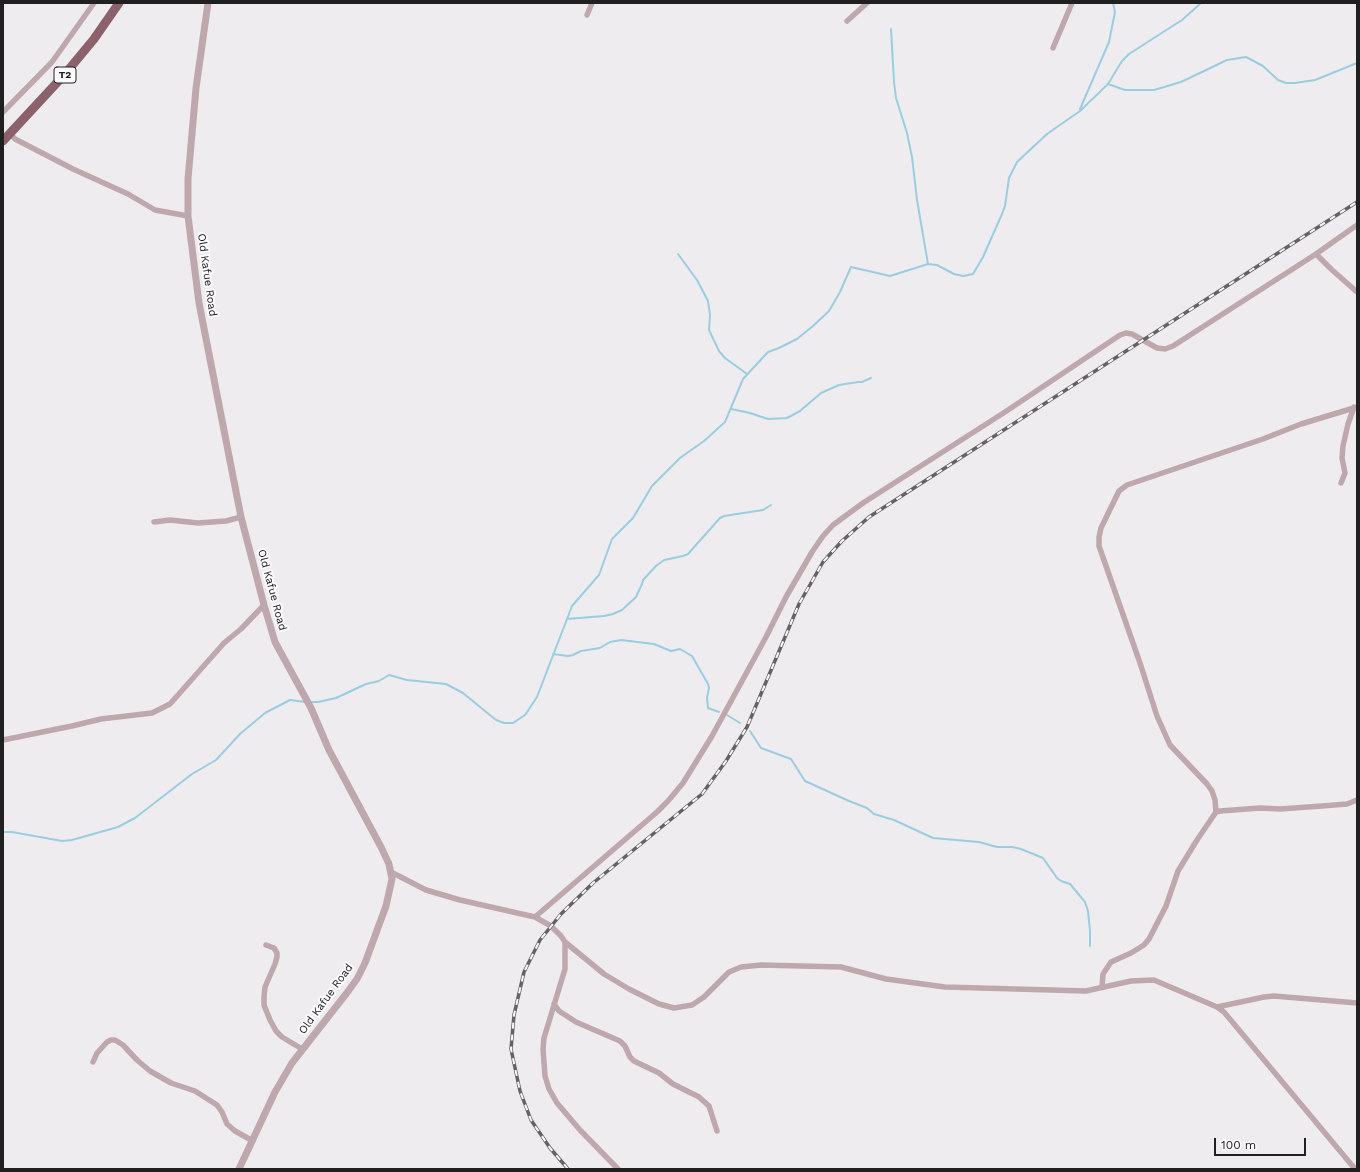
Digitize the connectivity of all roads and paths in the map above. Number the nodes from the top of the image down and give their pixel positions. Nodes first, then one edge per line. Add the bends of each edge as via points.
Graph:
1 (94, 3) edge
2 (119, 3) edge
3 (208, 3) edge
4 (592, 3) edge
5 (867, 3) edge
6 (1072, 3) edge
7 (587, 15) dead end
8 (847, 21) dead end
9 (1053, 48) dead end
10 (3, 112) edge
11 (10, 134) junction
12 (3, 140) edge
13 (188, 216) junction
14 (1357, 226) edge
15 (1316, 254) junction
16 (1357, 292) edge
17 (1356, 407) edge
18 (1341, 483) dead end
19 (241, 517) junction
20 (154, 522) dead end
21 (264, 605) junction
22 (3, 740) edge
23 (1357, 800) edge
24 (1216, 812) junction
25 (391, 872) junction
26 (535, 917) junction
27 (565, 942) junction
28 (266, 945) dead end
29 (1102, 988) junction
30 (1357, 1003) edge
31 (554, 1004) junction
32 (1217, 1007) junction
33 (302, 1049) junction
34 (93, 1062) dead end
35 (716, 1131) dead end
36 (253, 1141) junction
37 (239, 1169) edge
38 (618, 1169) edge
39 (1354, 1169) edge

1 - 10 street via 52,62
2 - 11 highway, T2 via 66,74
3 - 13 street, Old Kafue Road via 196,88 188,179
4 - 7 street
5 - 8 street
6 - 9 street
11 - 12 highway, T2
11 - 13 street via 14,139 73,170 128,194 155,210
13 - 19 street, Old Kafue Road via 199,303
14 - 15 street
15 - 16 street
15 - 26 street via 1172,346 1157,348 1132,334 1120,336 833,525 812,552 712,736 683,783 657,812
17 - 18 street via 1348,424 1343,446 1345,473
17 - 24 street via 1127,485 1119,491 1101,528 1099,546 1157,716 1170,745 1212,791
19 - 20 street via 198,523 170,520
19 - 21 street, Old Kafue Road
21 - 22 street via 224,643 164,708 152,713 100,719
21 - 25 street, Old Kafue Road via 275,642 381,847
23 - 24 street via 1347,804
24 - 29 street via 1178,871 1166,906 1149,939 1131,953 1111,962 1103,974
25 - 26 street via 426,890
25 - 33 street, Old Kafue Road via 392,879 386,906 357,979
26 - 27 street via 551,926
27 - 29 street via 604,974 659,1004 674,1008 692,1005 704,997 729,972 741,967 761,965 841,967 886,979 945,987 1086,991
27 - 31 street via 565,968
28 - 33 street via 274,948 277,957 265,987 264,1005 276,1031
29 - 32 street via 1130,981 1154,980
30 - 32 street via 1264,996
31 - 35 street via 559,1011 576,1022 620,1041 634,1061 699,1097 709,1106
31 - 38 street via 543,1049 545,1076 549,1089 557,1103 580,1130
32 - 39 street via 1231,1019
33 - 36 street, Old Kafue Road via 275,1092
34 - 36 street via 107,1042 115,1040 150,1071 171,1083 195,1091 217,1106 227,1124
36 - 37 street, Old Kafue Road

